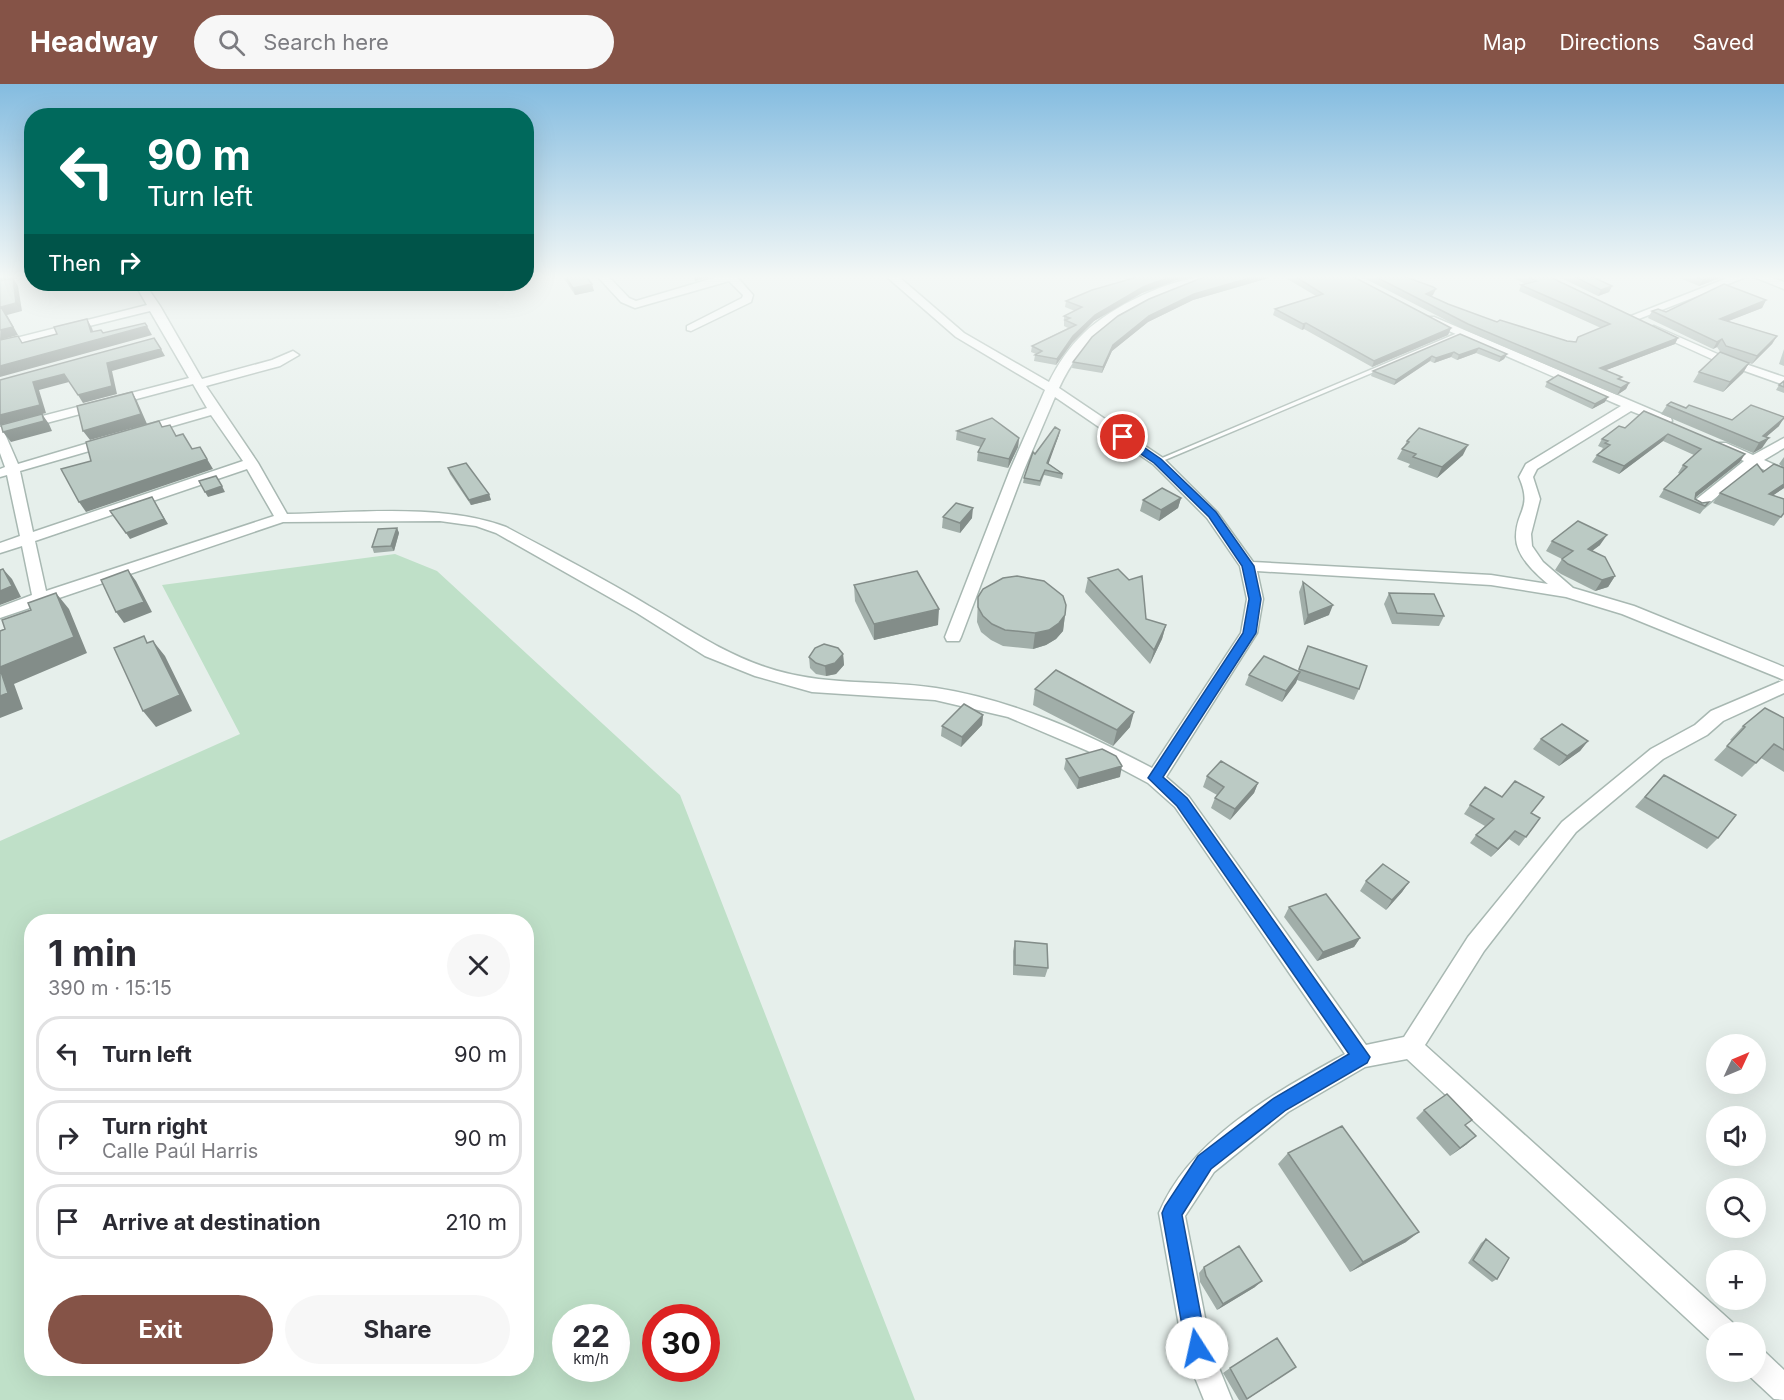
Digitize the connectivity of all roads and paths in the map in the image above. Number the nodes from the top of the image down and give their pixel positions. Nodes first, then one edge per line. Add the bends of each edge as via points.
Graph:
1 (26, 338) edge
2 (166, 338) edge
3 (966, 338) edge
4 (1085, 338) edge
5 (1450, 338) edge
6 (1470, 338) edge
7 (1676, 338) edge
8 (0, 345) edge
9 (292, 355) dead end
10 (1784, 381) edge
11 (197, 382) junction
12 (1052, 389) junction
13 (1630, 406) junction
14 (214, 410) junction
15 (1682, 428) edge
16 (0, 431) edge
17 (0, 436) edge
18 (1713, 442) edge
19 (1784, 442) edge
20 (1754, 460) junction
21 (1158, 461) junction
22 (251, 464) junction
23 (7, 471) edge
24 (1784, 474) edge
25 (1698, 505) edge
26 (282, 518) junction
27 (27, 539) junction
28 (0, 548) edge
29 (1248, 566) junction
30 (1567, 592) junction
31 (40, 598) junction
32 (0, 613) edge
33 (953, 637) dead end
34 (1784, 674) edge
35 (1784, 686) edge
36 (1155, 778) junction
37 (1411, 1047) junction
38 (1361, 1057) junction
39 (1711, 1322) edge
40 (1766, 1372) edge
41 (1784, 1389) edge
42 (1218, 1400) edge

1 - 8 street
2 - 11 street
3 - 12 street
4 - 12 street
5 - 21 lane
6 - 13 street
7 - 10 street
9 - 11 street via 276,363
11 - 14 street
11 - 16 street
12 - 21 street
12 - 33 street
13 - 15 street
13 - 30 street via 1531,467 1526,477 1533,502 1524,525 1525,545 1538,565
14 - 22 street
14 - 23 street
17 - 23 street
18 - 20 street
19 - 20 street
20 - 24 street
20 - 25 street
21 - 29 street via 1212,515
22 - 26 street
22 - 27 street
23 - 27 street
26 - 31 street
26 - 36 street via 440,517 479,522 501,530 643,609 711,652 761,672 812,686 935,694 1012,712 1094,746
27 - 28 street
27 - 31 street
29 - 30 street via 1491,580
29 - 36 street via 1255,599 1250,633
30 - 34 street via 1628,610
31 - 32 street
35 - 37 street via 1717,716 1701,730 1657,754 1569,827 1476,944
36 - 38 street via 1182,802
37 - 38 street
37 - 39 street
38 - 42 street via 1280,1104 1205,1163 1172,1213 1197,1348
40 - 41 street

